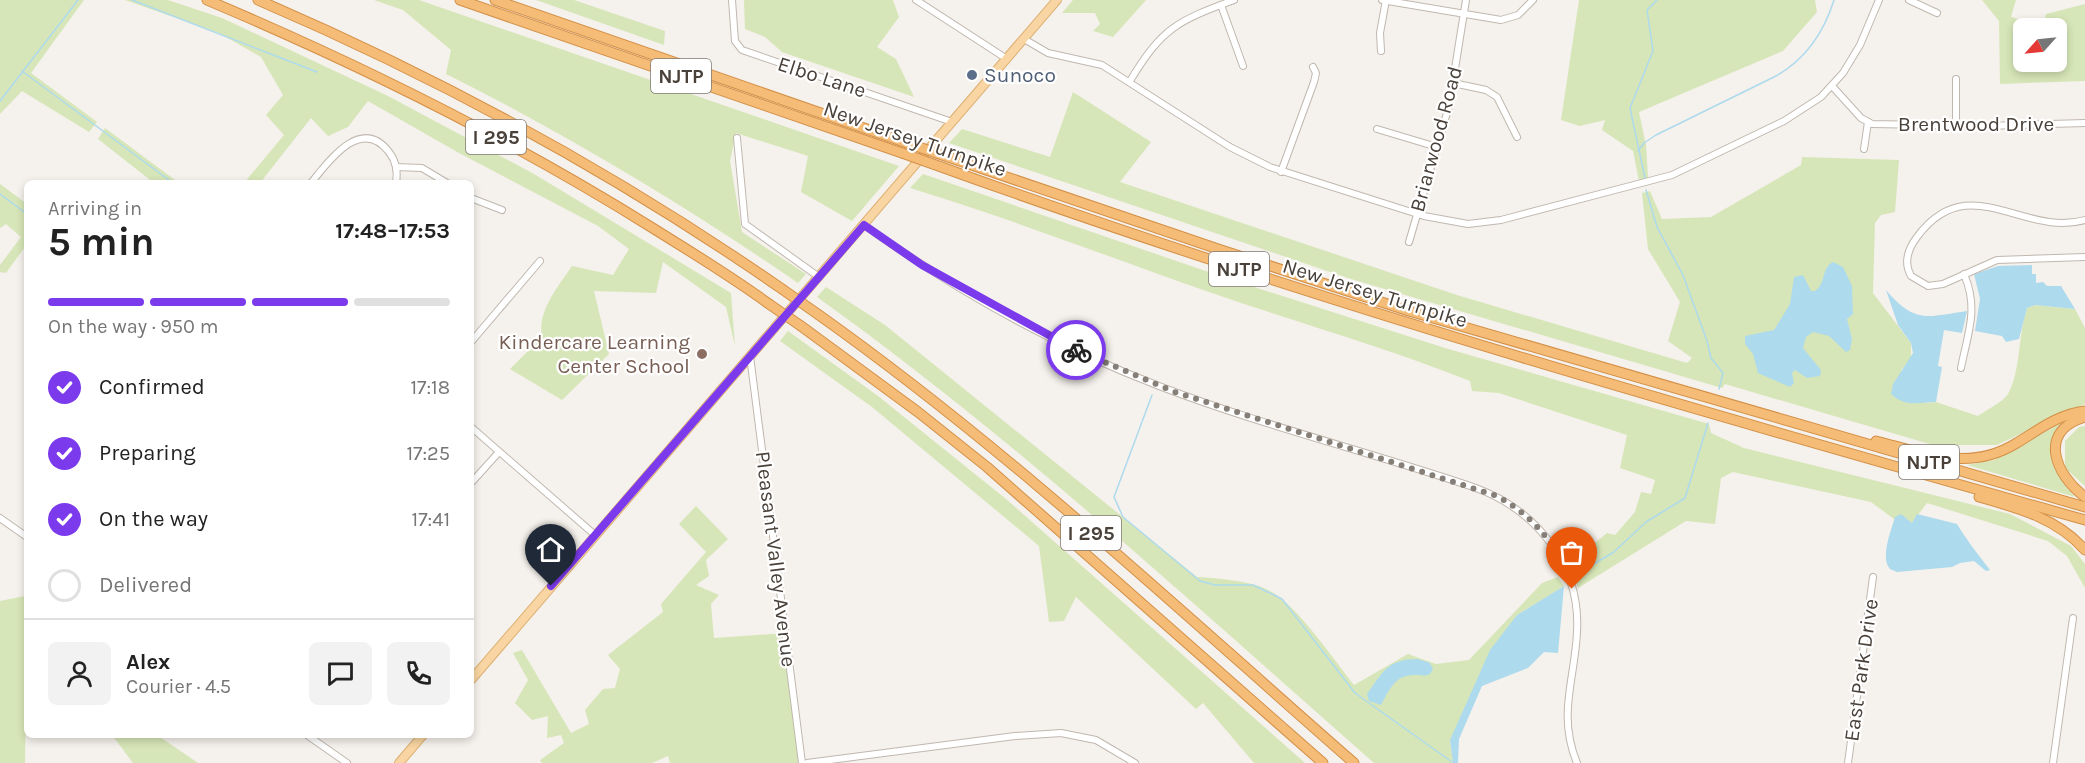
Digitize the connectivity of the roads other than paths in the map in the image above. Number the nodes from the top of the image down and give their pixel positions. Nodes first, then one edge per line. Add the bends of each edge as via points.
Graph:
1 (207, 0) edge
2 (258, 0) edge
3 (460, 0) edge
4 (495, 0) edge
5 (732, 0) edge
6 (916, 0) edge
7 (1057, 0) edge
8 (1234, 0) edge
9 (1384, 0) edge
10 (1466, 0) edge
11 (1533, 0) edge
12 (1879, 0) edge
13 (1909, 0) edge
14 (1221, 5) junction
15 (1937, 13) dead end
16 (1464, 14) junction
17 (1024, 39) junction
18 (1381, 51) dead end
19 (1006, 59) junction
20 (1243, 66) dead end
21 (1313, 68) dead end
22 (1956, 80) dead end
23 (1130, 81) junction
24 (1453, 83) junction
25 (1832, 86) junction
26 (952, 122) junction
27 (1868, 122) junction
28 (2085, 123) edge
29 (1956, 125) junction
30 (1377, 129) dead end
31 (1516, 137) dead end
32 (737, 138) dead end
33 (1437, 147) junction
34 (1864, 149) dead end
35 (396, 167) junction
36 (1281, 172) junction
37 (313, 180) edge
38 (396, 180) edge
39 (442, 180) edge
40 (474, 199) edge
41 (502, 210) dead end
42 (1417, 214) junction
43 (2085, 220) edge
44 (864, 225) junction
45 (1409, 242) dead end
46 (2085, 257) edge
47 (540, 261) dead end
48 (1964, 274) junction
49 (819, 277) junction
50 (474, 338) edge
51 (750, 356) junction
52 (1961, 368) dead end
53 (2085, 411) edge
54 (1774, 415) junction
55 (2085, 417) edge
56 (474, 430) edge
57 (1811, 442) junction
58 (500, 452) junction
59 (474, 480) edge
60 (2085, 497) edge
61 (2085, 507) edge
62 (0, 518) edge
63 (2085, 520) edge
64 (24, 535) edge
65 (595, 535) junction
66 (2085, 550) edge
67 (1873, 577) dead end
68 (2073, 618) dead end
69 (474, 676) edge
70 (311, 738) edge
71 (420, 738) edge
72 (347, 763) edge
73 (399, 763) edge
74 (802, 763) edge
75 (807, 763) edge
76 (1135, 763) edge
77 (1323, 763) edge
78 (1354, 763) edge
79 (1577, 763) edge
80 (1848, 763) edge
81 (2053, 763) edge

1 - 77 highway, I 295, bridge via 362,69 508,143 630,214 769,304 987,467
2 - 78 highway, I 295, bridge via 396,63 540,138 659,208 782,289 893,368 995,449
3 - 57 highway, New Jersey Turnpike / NJTP, bridge via 1317,295
4 - 54 highway, New Jersey Turnpike / NJTP, bridge via 1399,308
5 - 26 street, Elbo Lane via 735,41 742,50
6 - 19 street
7 - 17 main road
8 - 14 street
9 - 16 street
9 - 18 street
10 - 16 street, Briarwood Road
11 - 16 street via 1522,12 1507,19
12 - 25 street via 1855,55
13 - 15 street
14 - 20 street
14 - 23 street via 1191,17 1159,38
16 - 24 street, Briarwood Road
17 - 19 main road
17 - 23 street via 1048,53 1102,64
19 - 26 main road
21 - 36 street via 1314,82
22 - 29 street
23 - 36 street via 1230,147
24 - 31 street via 1486,90 1497,97
24 - 33 street, Briarwood Road
25 - 27 street
25 - 42 street via 1784,121 1661,179 1479,224 1446,222
26 - 44 main road
27 - 29 street, Brentwood Drive
27 - 34 street
28 - 29 street, Brentwood Drive
30 - 33 street
32 - 49 street via 745,224
33 - 42 street, Briarwood Road
35 - 37 street via 381,144 360,138 338,150
35 - 38 street
35 - 39 street via 422,168
36 - 42 street
40 - 41 street
42 - 45 street, Briarwood Road
43 - 48 street via 2054,222 1980,204 1944,212 1924,228 1910,248 1908,270 1928,286
44 - 49 main road
44 - 79 street via 910,258 1109,365 1192,398 1476,488 1515,507 1552,543 1572,589 1577,634 1567,703 1568,732
46 - 48 street via 1997,260
47 - 50 street
48 - 52 street via 1973,307
49 - 51 main road
51 - 65 main road
51 - 74 street, Pleasant Valley Avenue
53 - 54 highway via 2059,418 1998,453 1965,460
54 - 61 highway, New Jersey Turnpike / NJTP
55 - 60 highway via 2061,433 2055,453 2061,474
56 - 58 street
57 - 63 highway, New Jersey Turnpike / NJTP
57 - 66 highway via 1858,462 2033,513 2063,530
58 - 59 street
58 - 65 street
62 - 64 street
65 - 69 main road
67 - 80 street, East Park Drive
68 - 81 street
70 - 72 street
71 - 73 main road
75 - 76 street via 1060,733 1096,740

